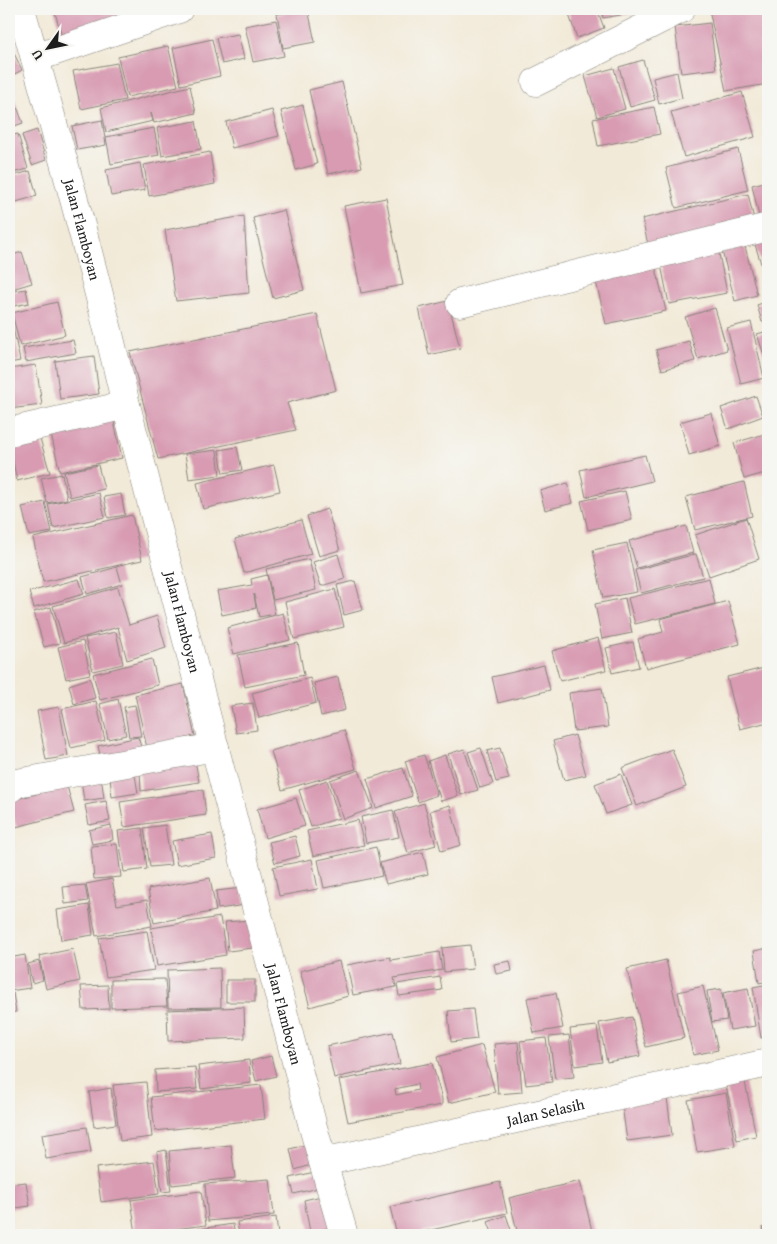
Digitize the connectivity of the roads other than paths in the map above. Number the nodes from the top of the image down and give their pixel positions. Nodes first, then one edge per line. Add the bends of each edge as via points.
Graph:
1 (21, 9) edge
2 (179, 9) edge
3 (681, 9) edge
4 (35, 58) junction
5 (536, 82) dead end
6 (768, 228) edge
7 (460, 303) dead end
8 (126, 405) junction
9 (9, 432) edge
10 (215, 747) junction
11 (9, 789) edge
12 (768, 1063) edge
13 (322, 1162) junction
14 (344, 1235) edge

1 - 4 street, Jalan Flamboyan
2 - 4 street
3 - 5 street
4 - 8 street, Jalan Flamboyan via 75,200
6 - 7 street
8 - 9 street
8 - 10 street, Jalan Flamboyan
10 - 11 street via 17,783
10 - 13 street, Jalan Flamboyan
12 - 13 street, Jalan Selasih
13 - 14 street, Jalan Flamboyan

